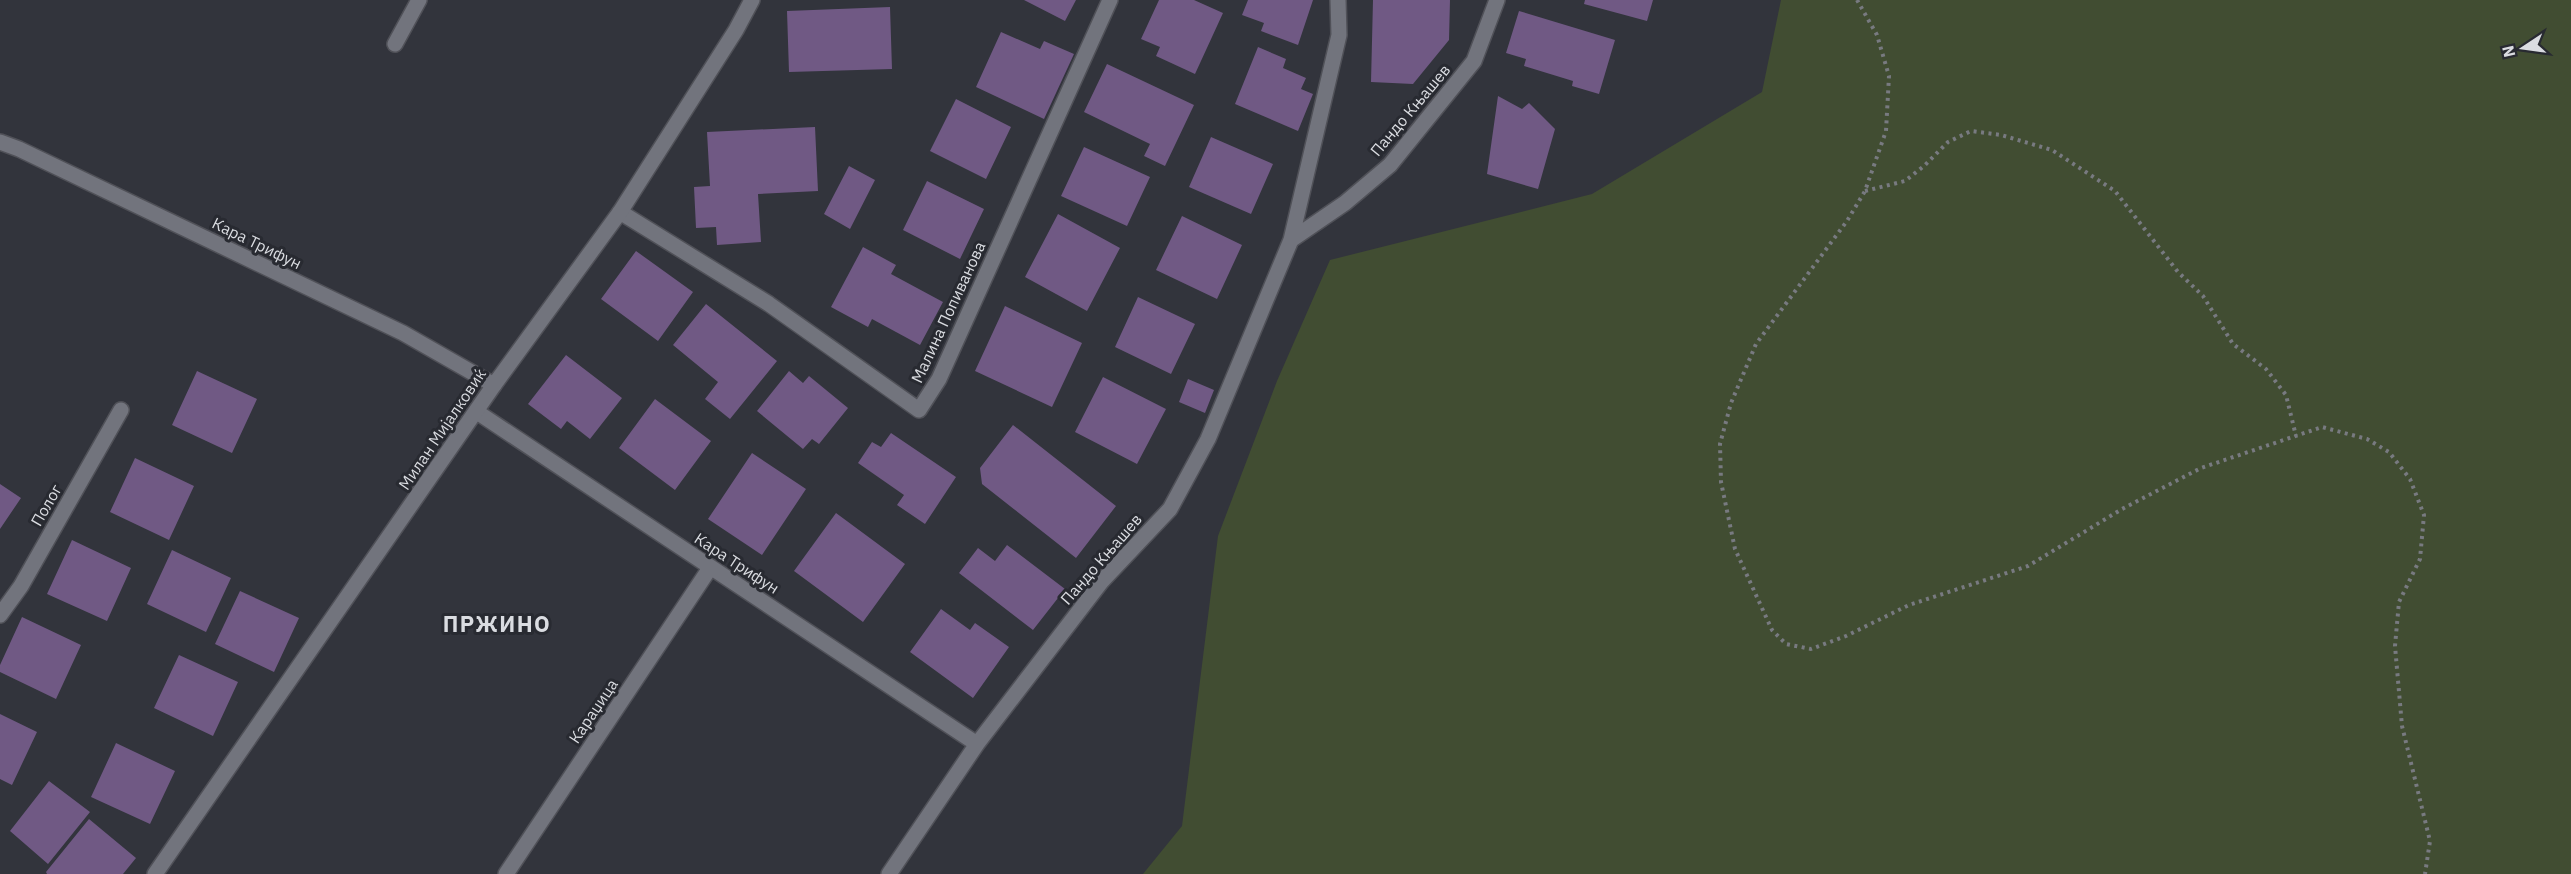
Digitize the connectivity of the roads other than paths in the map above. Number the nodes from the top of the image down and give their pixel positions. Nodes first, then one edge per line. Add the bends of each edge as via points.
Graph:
1 (419, 0) edge
2 (752, 0) edge
3 (1110, 0) edge
4 (1338, 0) edge
5 (1497, 0) edge
6 (395, 44) dead end
7 (0, 142) edge
8 (620, 212) junction
9 (1291, 240) junction
10 (494, 385) junction
11 (121, 410) dead end
12 (477, 412) junction
13 (710, 568) junction
14 (0, 615) edge
15 (977, 744) junction
16 (155, 874) edge
17 (506, 874) edge
18 (890, 874) edge

1 - 6 street
2 - 8 street, Милан Мијалковиќ
3 - 8 street, Малина Попиванова via 939,379 919,410 769,304
4 - 9 street, Пандо Књашев via 1339,35
5 - 9 street, Пандо Књашев via 1474,61 1390,165
7 - 10 street, Кара Трифун via 403,333
8 - 10 street, Милан Мијалковиќ
9 - 15 street, Пандо Књашев via 1208,439 1170,509 1102,581
10 - 12 street, Милан Мијалковиќ
11 - 14 street, Полог via 21,586
12 - 13 street, Кара Трифун
12 - 16 street, Милан Мијалковиќ
13 - 15 street, Кара Трифун
13 - 17 street, Караџица
15 - 18 street, Пандо Књашев

